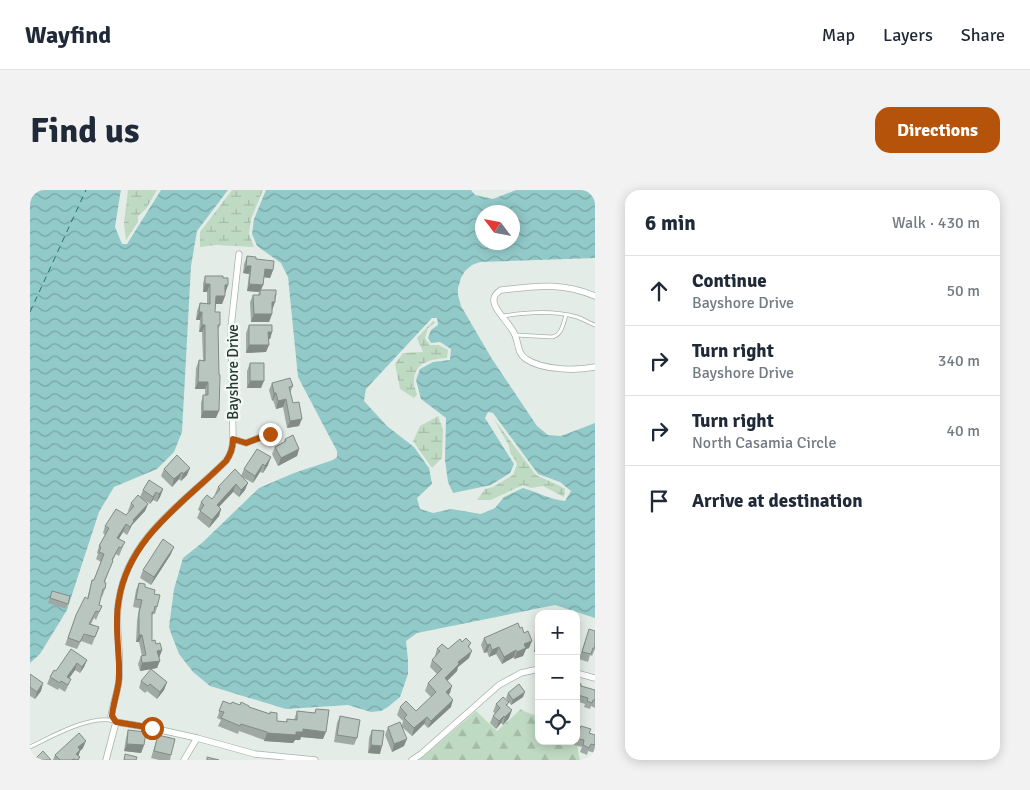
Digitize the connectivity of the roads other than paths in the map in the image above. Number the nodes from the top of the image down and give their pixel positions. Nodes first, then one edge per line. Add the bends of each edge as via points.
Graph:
1 (239, 254) dead end
2 (595, 296) edge
3 (566, 315) junction
4 (503, 316) junction
5 (595, 325) edge
6 (515, 335) junction
7 (595, 367) edge
8 (270, 434) dead end
9 (233, 439) junction
10 (535, 670) edge
11 (580, 674) edge
12 (595, 678) edge
13 (116, 722) junction
14 (197, 738) junction
15 (30, 747) edge
16 (106, 760) edge
17 (184, 760) edge
18 (315, 760) edge
19 (412, 760) edge

1 - 9 street, Bayshore Drive via 231,327
2 - 4 street via 554,286 501,290 496,293 494,304
3 - 4 lane via 538,312
3 - 5 lane
3 - 6 lane via 557,336
4 - 6 street
6 - 7 street via 520,353 538,364 571,369
8 - 9 street via 246,443
9 - 13 street, Bayshore Drive via 226,461 146,538 128,566 117,614 119,679 112,716
10 - 19 street via 498,685
11 - 12 street
13 - 14 street
13 - 15 lane via 107,719 78,726
13 - 16 street, Bayshore Drive
14 - 17 street
14 - 18 street via 254,754

